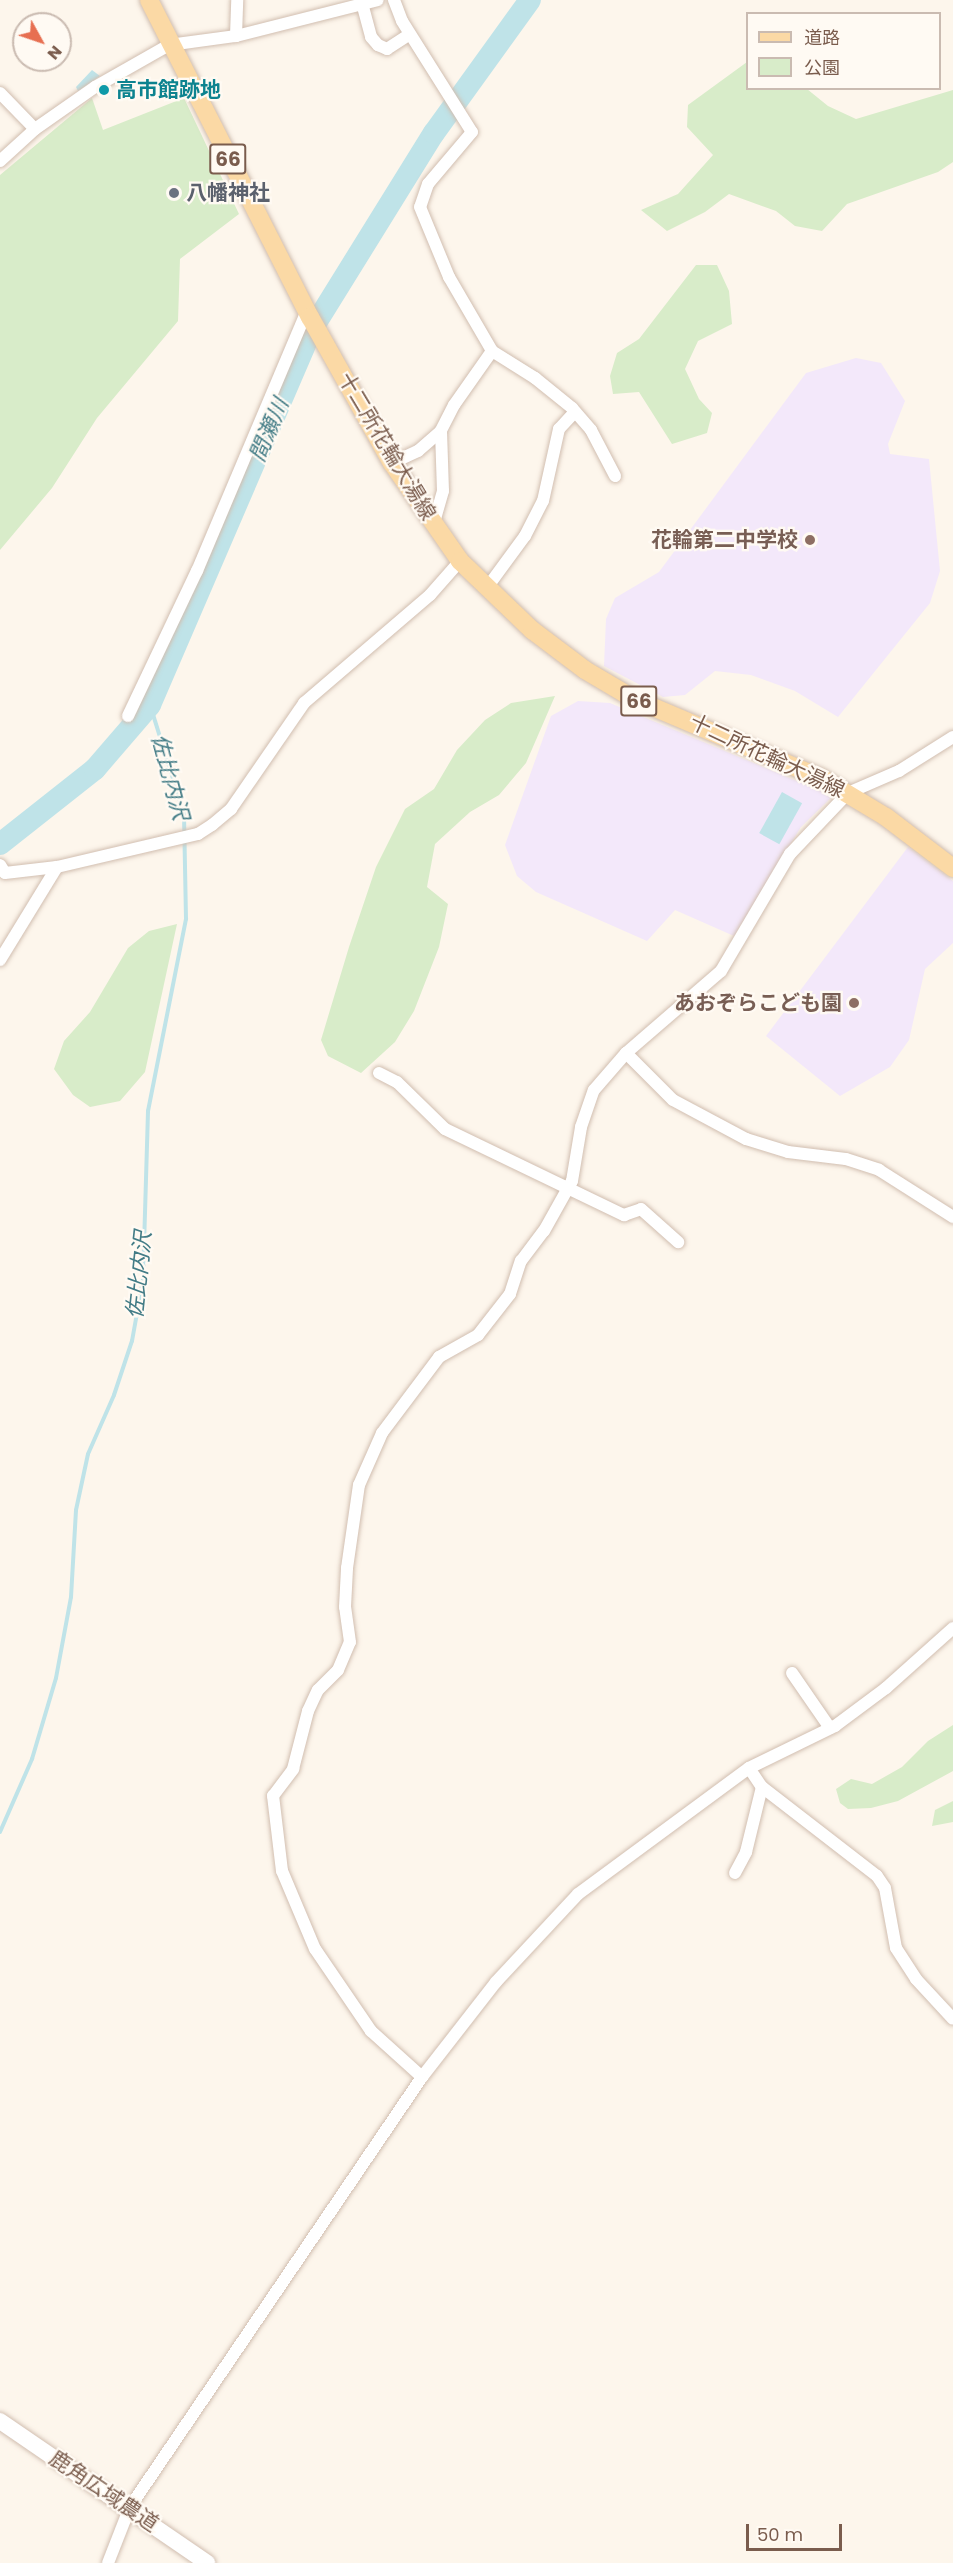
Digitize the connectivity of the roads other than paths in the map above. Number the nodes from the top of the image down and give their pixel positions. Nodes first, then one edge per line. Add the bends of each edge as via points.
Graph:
1 (149, 0) edge
2 (237, 0) edge
3 (378, 0) edge
4 (394, 0) edge
5 (362, 3) junction
6 (410, 34) junction
7 (236, 36) junction
8 (169, 45) junction
9 (0, 93) edge
10 (35, 129) junction
11 (0, 161) edge
12 (309, 314) junction
13 (492, 351) junction
14 (575, 412) junction
15 (441, 431) junction
16 (392, 463) junction
17 (615, 476) dead end
18 (433, 525) junction
19 (460, 561) junction
20 (486, 589) junction
21 (128, 716) dead end
22 (953, 737) edge
23 (848, 793) junction
24 (57, 867) junction
25 (953, 868) edge
26 (3, 869) edge
27 (0, 960) edge
28 (626, 1053) junction
29 (379, 1073) dead end
30 (568, 1189) junction
31 (953, 1217) edge
32 (678, 1242) dead end
33 (953, 1628) edge
34 (792, 1673) dead end
35 (830, 1728) junction
36 (750, 1768) junction
37 (762, 1786) junction
38 (735, 1873) dead end
39 (953, 2019) edge
40 (422, 2077) junction
41 (0, 2421) edge
42 (130, 2507) junction
43 (108, 2563) edge
44 (207, 2563) edge

1 - 8 main road, 十二所花輪大湯線 / 66
2 - 7 street
3 - 5 street
4 - 6 street
5 - 6 street via 371,37 378,45 387,49
5 - 7 street
6 - 13 street via 472,132 428,184 420,207 449,277
7 - 8 street
8 - 10 street via 96,87
8 - 12 main road, 十二所花輪大湯線 / 66
9 - 10 street
10 - 11 street
12 - 16 main road, 十二所花輪大湯線 / 66
12 - 21 street via 197,571
13 - 14 street via 535,378
13 - 15 street via 454,405
14 - 17 street via 591,430
14 - 20 street via 559,429 543,501 525,536
15 - 16 street via 418,451
15 - 18 street via 443,491
16 - 18 main road, 十二所花輪大湯線 / 66
18 - 19 main road, 十二所花輪大湯線 / 66
19 - 20 main road, 十二所花輪大湯線 / 66
19 - 24 street via 430,596 304,703 231,809 198,834
20 - 23 main road, 十二所花輪大湯線 / 66 via 585,670 634,699 693,721
22 - 23 street via 898,771
23 - 25 main road, 十二所花輪大湯線 / 66
23 - 28 street via 790,854 721,970
24 - 26 street
24 - 27 street
28 - 30 street via 594,1090 581,1126
28 - 31 street via 673,1100 746,1139 788,1152 846,1159 879,1170
29 - 30 street via 397,1082 445,1129
30 - 32 street via 624,1215 641,1209
30 - 40 street via 544,1231 520,1261 510,1294 494,1316 478,1335 439,1357 382,1433 359,1485 350,1530 345,1607 350,1642 338,1670 318,1690 293,1769 273,1796 282,1871 315,1949 370,2031
33 - 35 street via 886,1688
34 - 35 street
35 - 36 street
36 - 37 street
36 - 40 street via 578,1894 496,1982
37 - 38 street via 746,1852
37 - 39 street via 877,1876 885,1888 896,1948 916,1979
40 - 42 street
41 - 42 street, 鹿角広域農道
42 - 43 street
42 - 44 street, 鹿角広域農道

